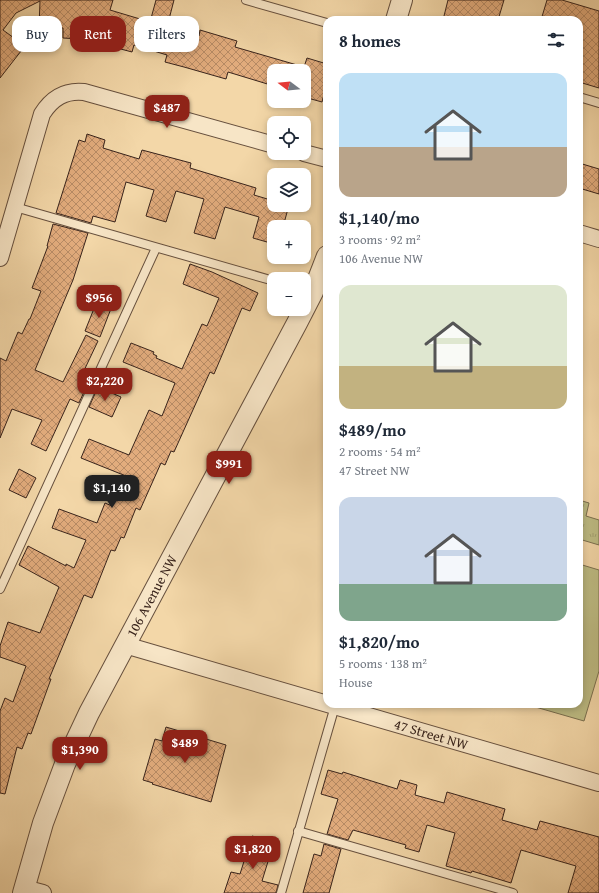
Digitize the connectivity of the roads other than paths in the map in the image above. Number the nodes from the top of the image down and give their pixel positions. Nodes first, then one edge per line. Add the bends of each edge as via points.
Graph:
1 (246, 0) edge
2 (402, 0) edge
3 (397, 16) edge
4 (323, 22) edge
5 (583, 98) edge
6 (599, 103) edge
7 (267, 142) edge
8 (311, 155) edge
9 (323, 159) edge
10 (15, 207) junction
11 (583, 234) edge
12 (599, 239) edge
13 (156, 248) junction
14 (0, 258) edge
15 (323, 263) edge
16 (267, 279) edge
17 (311, 285) edge
18 (295, 316) edge
19 (0, 589) edge
20 (125, 645) junction
21 (323, 703) edge
22 (333, 708) edge
23 (341, 708) edge
24 (599, 783) edge
25 (298, 831) junction
26 (30, 891) edge
27 (281, 893) edge
28 (513, 893) edge

1 - 4 lane
2 - 3 street
5 - 6 lane
7 - 10 street via 84,92 59,95 42,114
8 - 9 street
10 - 13 lane
10 - 14 street
11 - 12 street
13 - 16 lane
13 - 19 lane
15 - 17 street, 106 Avenue NW
18 - 20 street, 106 Avenue NW
20 - 21 street, 47 Street NW
20 - 26 street, 106 Avenue NW via 65,764 43,823
22 - 25 lane
23 - 24 street, 47 Street NW
25 - 27 lane
25 - 28 lane

